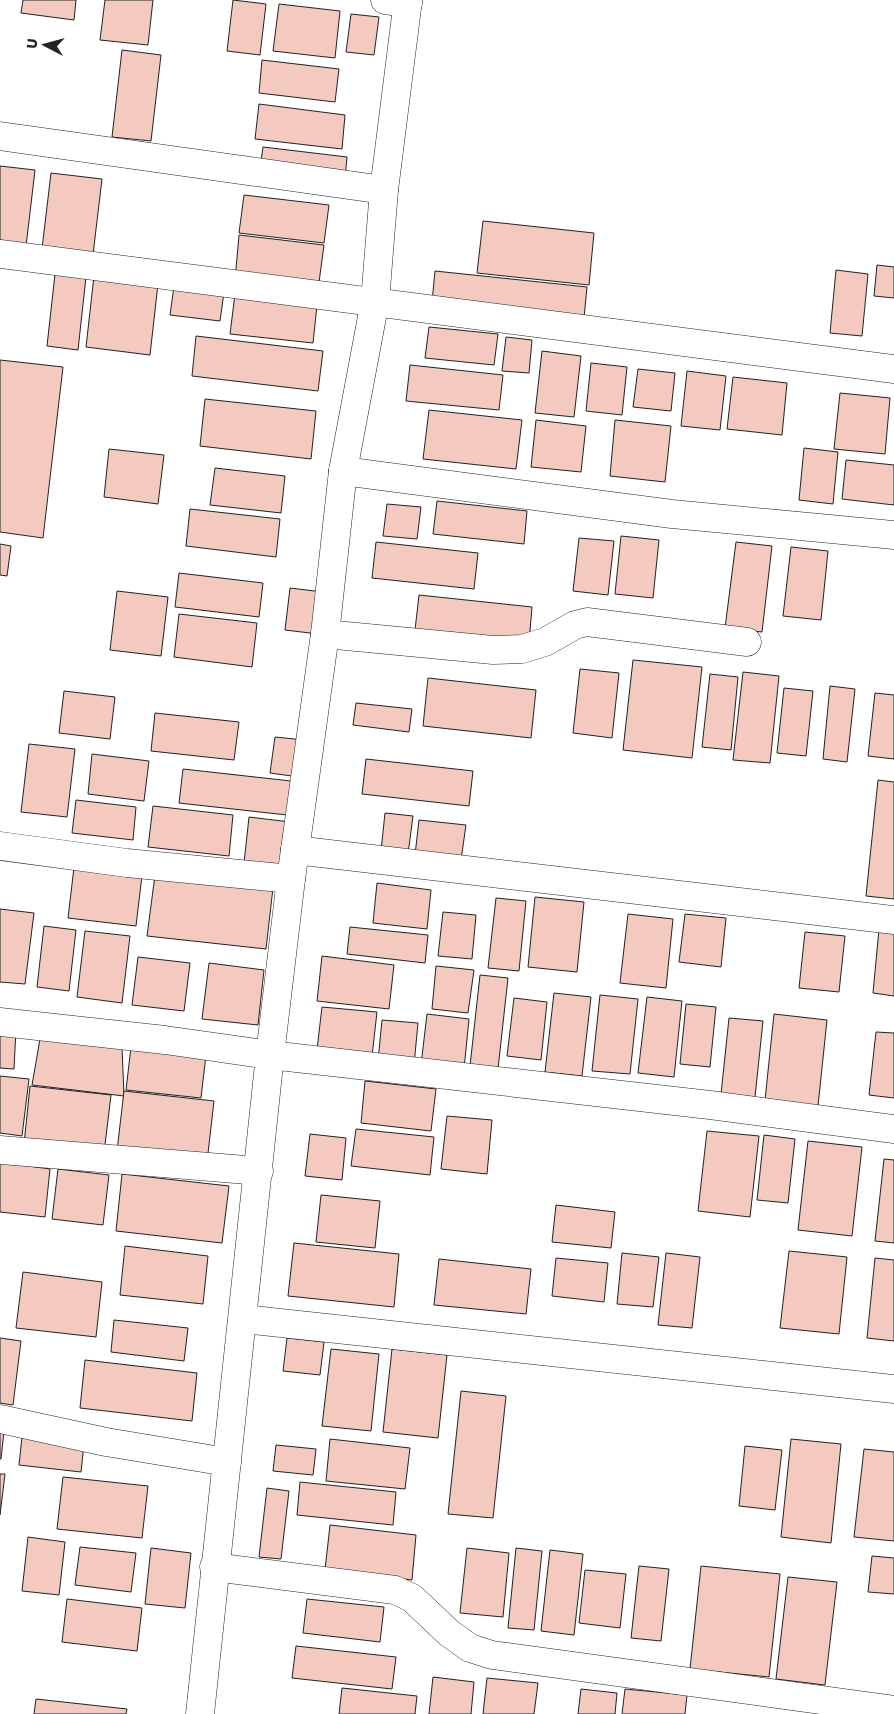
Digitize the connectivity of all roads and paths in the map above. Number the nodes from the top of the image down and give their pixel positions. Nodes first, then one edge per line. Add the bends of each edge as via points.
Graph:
1 (400, 1) edge
2 (0, 136) edge
3 (384, 190) junction
4 (0, 254) edge
5 (375, 301) junction
6 (894, 369) edge
7 (343, 470) junction
8 (894, 535) edge
9 (325, 634) junction
10 (747, 642) dead end
11 (0, 846) edge
12 (295, 850) junction
13 (291, 879) junction
14 (894, 920) edge
15 (0, 1022) edge
16 (270, 1055) junction
17 (894, 1129) edge
18 (0, 1150) edge
19 (259, 1171) junction
20 (243, 1319) junction
21 (894, 1389) edge
22 (0, 1419) edge
23 (226, 1462) junction
24 (214, 1567) junction
25 (894, 1710) edge
26 (200, 1714) edge

1 - 3 street
2 - 3 street
3 - 5 street
4 - 5 street
5 - 6 street
5 - 7 street
7 - 8 street via 672,514
7 - 9 street
9 - 10 street via 493,650 522,649 545,642 575,624 587,622
9 - 12 street
11 - 13 street via 127,863
12 - 13 street
12 - 14 street
13 - 16 street
15 - 16 street
16 - 17 street
16 - 19 street
18 - 19 street
19 - 20 street
20 - 21 street
20 - 23 street
22 - 23 street via 106,1442
23 - 24 street
24 - 25 street via 395,1590 412,1598 470,1648 492,1655
24 - 26 street

